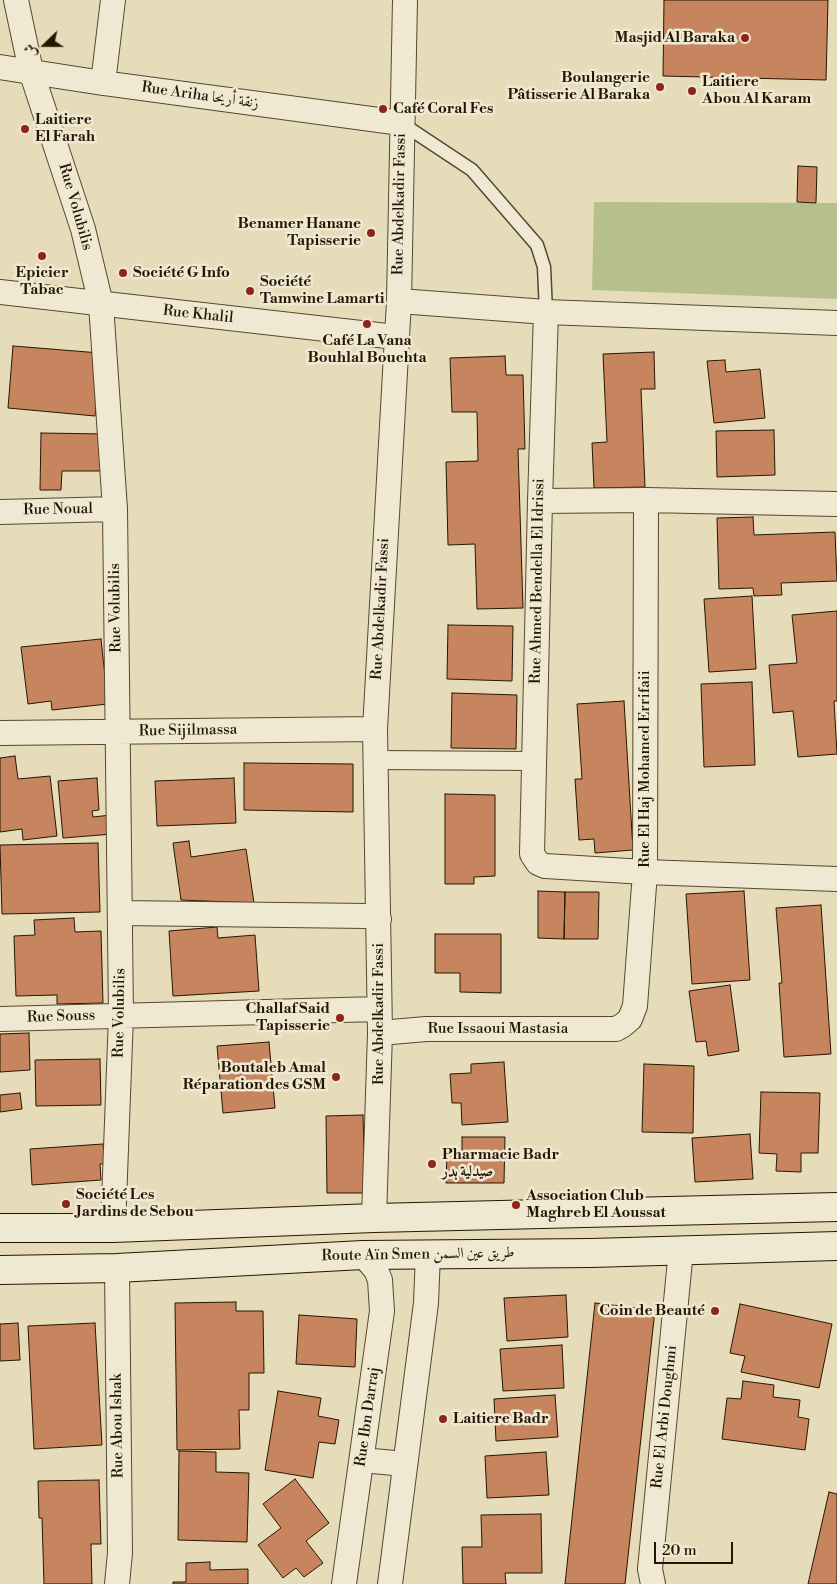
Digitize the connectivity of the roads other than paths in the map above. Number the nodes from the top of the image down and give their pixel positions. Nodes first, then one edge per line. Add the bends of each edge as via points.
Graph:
1 (16, 0) edge
2 (113, 0) edge
3 (405, 0) edge
4 (0, 67) edge
5 (31, 72) junction
6 (103, 83) junction
7 (401, 123) junction
8 (0, 292) edge
9 (399, 301) junction
10 (101, 304) junction
11 (546, 312) junction
12 (837, 323) edge
13 (396, 337) junction
14 (646, 500) junction
15 (540, 501) junction
16 (837, 504) edge
17 (115, 509) junction
18 (0, 512) edge
19 (375, 729) junction
20 (118, 732) junction
21 (0, 733) edge
22 (375, 760) junction
23 (534, 761) junction
24 (645, 872) junction
25 (837, 879) edge
26 (120, 913) junction
27 (379, 919) junction
28 (379, 1009) junction
29 (121, 1016) junction
30 (0, 1019) edge
31 (616, 1029) joint
32 (380, 1033) junction
33 (837, 1207) edge
34 (374, 1218) junction
35 (0, 1228) edge
36 (114, 1228) junction
37 (837, 1246) edge
38 (681, 1250) junction
39 (428, 1254) junction
40 (363, 1255) junction
41 (117, 1268) junction
42 (0, 1270) edge
43 (362, 1460) junction
44 (405, 1464) junction
45 (117, 1584) edge
46 (344, 1584) edge
47 (390, 1584) edge
48 (653, 1584) edge

1 - 5 street, Rue Volubilis
2 - 6 street
3 - 7 street, Rue Abdelkadir Fassi
4 - 5 street, Rue Ariha زنقة أريحا
5 - 6 street, Rue Ariha زنقة أريحا
5 - 10 street, Rue Volubilis via 83,229
6 - 7 street, Rue Ariha زنقة أريحا
7 - 9 street, Rue Abdelkadir Fassi
7 - 11 lane via 472,170 537,245 544,267
8 - 10 street, Rue Khalil
9 - 11 street
9 - 13 street, Rue Abdelkadir Fassi
10 - 13 street, Rue Khalil
10 - 17 street, Rue Volubilis
11 - 12 street
11 - 15 street, Rue Ahmed Bendella El Idrissi
13 - 19 street, Rue Abdelkadir Fassi
14 - 15 street
14 - 16 street
14 - 24 street, Rue El Haj Mohamed Errifaii
15 - 23 street, Rue Ahmed Bendella El Idrissi
17 - 18 street, Rue Noual
17 - 20 street, Rue Volubilis
19 - 20 street, Rue Sijilmassa
19 - 22 street, Rue Abdelkadir Fassi
20 - 21 street, Rue Sijilmassa
20 - 26 street, Rue Volubilis
22 - 23 street
22 - 27 street, Rue Abdelkadir Fassi
23 - 24 street, Rue Ahmed Bendella El Idrissi via 531,849 538,863
24 - 25 street
24 - 31 street, Rue El Haj Mohamed Errifaii via 635,1006 630,1019
26 - 27 street via 367,916
26 - 29 street, Rue Volubilis
27 - 28 street, Rue Abdelkadir Fassi
28 - 29 street, Rue Souss
28 - 32 street, Rue Abdelkadir Fassi
29 - 30 street, Rue Souss
29 - 36 street, Rue Volubilis
31 - 32 street, Rue Issaoui Mastasia via 426,1029
32 - 34 street, Rue Abdelkadir Fassi
33 - 34 main road
34 - 36 main road
35 - 36 main road
37 - 38 main road, Route Aïn Smen طريق عين السمن
38 - 39 main road, Route Aïn Smen طريق عين السمن
38 - 48 street, Rue El Arbi Doughmi via 650,1568
39 - 40 main road, Route Aïn Smen طريق عين السمن
39 - 44 street via 426,1303
40 - 41 main road, Route Aïn Smen طريق عين السمن
40 - 43 street, Rue Ibn Darraj via 380,1280 382,1311
41 - 42 main road, Route Aïn Smen طريق عين السمن
41 - 45 street, Rue Abou Ishak via 120,1553
43 - 44 street
43 - 46 street, Rue Ibn Darraj
44 - 47 street

